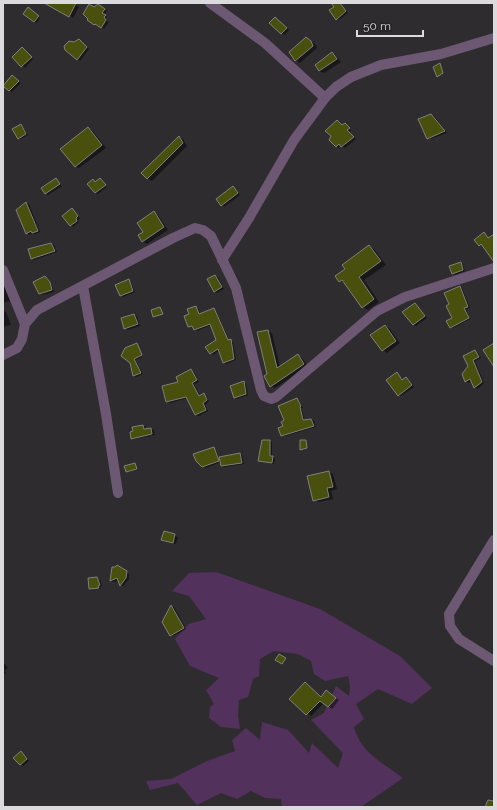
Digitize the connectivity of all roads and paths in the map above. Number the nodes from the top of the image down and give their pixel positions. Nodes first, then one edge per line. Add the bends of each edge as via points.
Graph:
1 (210, 3) edge
2 (494, 38) edge
3 (325, 98) junction
4 (222, 260) junction
5 (494, 268) edge
6 (3, 270) edge
7 (83, 286) junction
8 (25, 324) junction
9 (3, 355) edge
10 (118, 493) dead end
11 (494, 540) edge
12 (494, 661) edge

1 - 3 street via 265,43
2 - 3 street via 441,54 381,65 351,77
3 - 4 street via 294,140
4 - 5 street via 236,288 260,390 264,396 271,399 377,311 405,297
4 - 7 street via 211,236 195,228
6 - 8 street
7 - 8 street via 37,310
7 - 10 street
8 - 9 street via 18,348
11 - 12 street via 449,614 450,626 459,639

